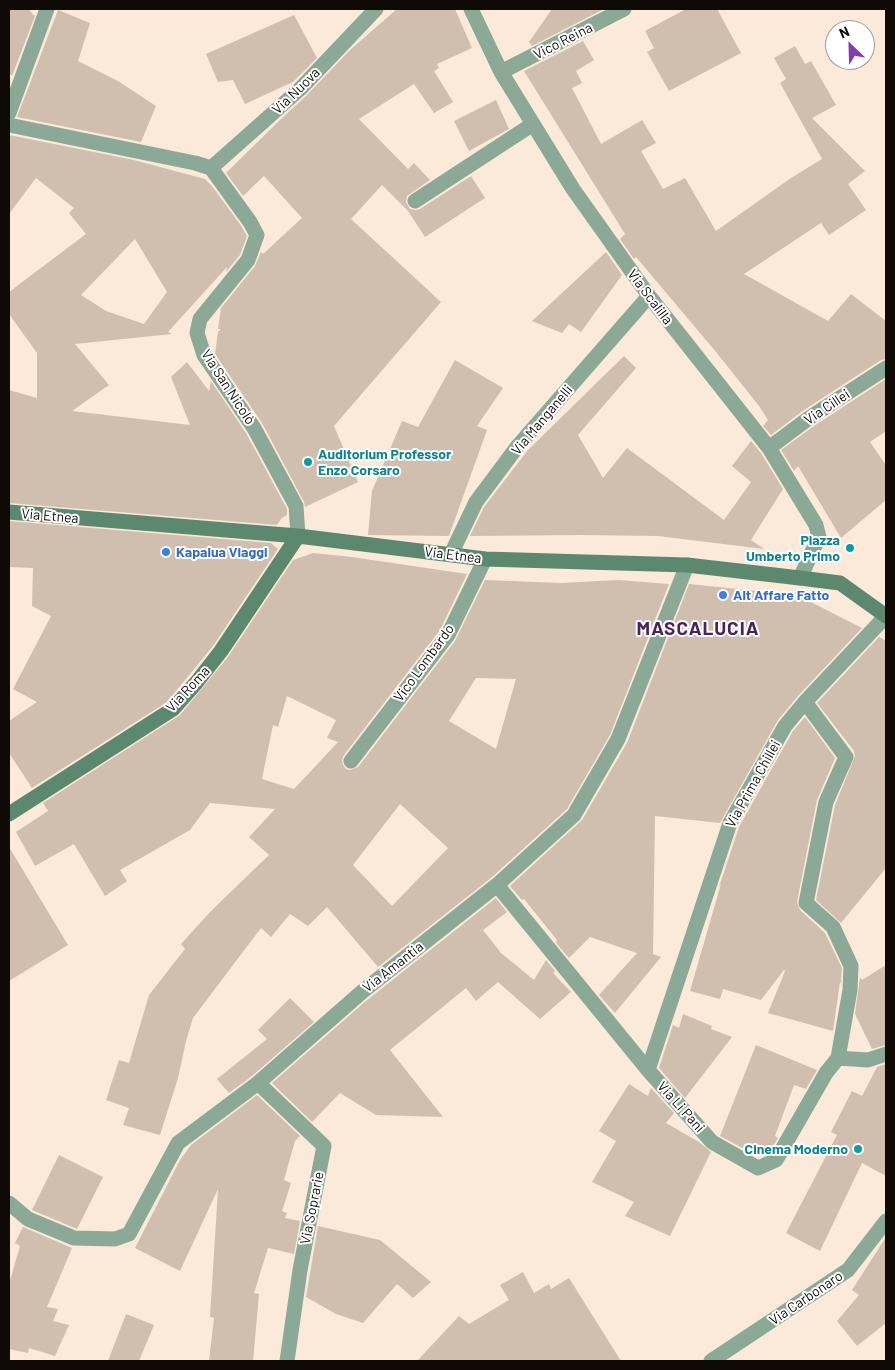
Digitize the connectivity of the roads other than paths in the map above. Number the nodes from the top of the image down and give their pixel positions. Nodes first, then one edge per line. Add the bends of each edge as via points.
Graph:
1 (46, 9) edge
2 (376, 9) edge
3 (471, 9) edge
4 (624, 9) edge
5 (501, 72) junction
6 (9, 113) edge
7 (533, 124) junction
8 (9, 126) edge
9 (211, 168) junction
10 (415, 201) dead end
11 (649, 296) junction
12 (886, 368) edge
13 (769, 448) junction
14 (9, 512) edge
15 (298, 536) junction
16 (451, 554) junction
17 (485, 559) junction
18 (688, 565) junction
19 (800, 578) junction
20 (886, 616) edge
21 (805, 702) junction
22 (351, 761) dead end
23 (9, 814) edge
24 (496, 885) junction
25 (886, 1054) edge
26 (838, 1058) junction
27 (648, 1070) junction
28 (258, 1082) junction
29 (9, 1203) edge
30 (886, 1221) edge
31 (287, 1361) edge
32 (711, 1361) edge

1 - 6 street
2 - 9 street, Via Nuova via 300,89
3 - 5 street, Via Scalilla
4 - 5 street, Vico Reina
5 - 7 street, Via Scalilla
7 - 10 street
7 - 11 street, Via Scalilla via 573,189
8 - 9 street
9 - 15 street, Via San Nicolò via 257,235 248,260 200,319 197,333 204,355 254,428 296,506
11 - 13 street, Via Scalilla
11 - 16 street, Via Manganelli via 517,448 476,502
12 - 13 street, Via Cillei
13 - 19 street, Via Scalilla via 816,525 819,537
14 - 15 main road, Via Etnea
15 - 16 main road, Via Etnea
15 - 23 main road, Via Roma via 221,651 173,709
16 - 17 main road, Via Etnea
17 - 18 main road, Via Etnea
17 - 22 street, Vico Lombardo via 448,635
18 - 19 main road, Via Etnea
18 - 24 street, Via Amantia via 618,739 574,815
19 - 20 main road, Via Etnea via 840,583
20 - 21 street, Via Prima Chillei
21 - 26 street via 846,757 826,802 806,903 833,927 851,966
21 - 27 street, Via Prima Chillei via 785,726 730,823
24 - 27 street, Via Li Pani
24 - 28 street, Via Amantia via 363,991
25 - 26 street via 868,1060
26 - 27 street, Via Li Pani via 776,1160 758,1168 712,1142
28 - 29 street, Via Amantia via 178,1143 129,1234 115,1239 74,1238 28,1219
28 - 31 street, Via Soprarie via 324,1146 300,1270
30 - 32 street, Via Carbonaro via 848,1270

